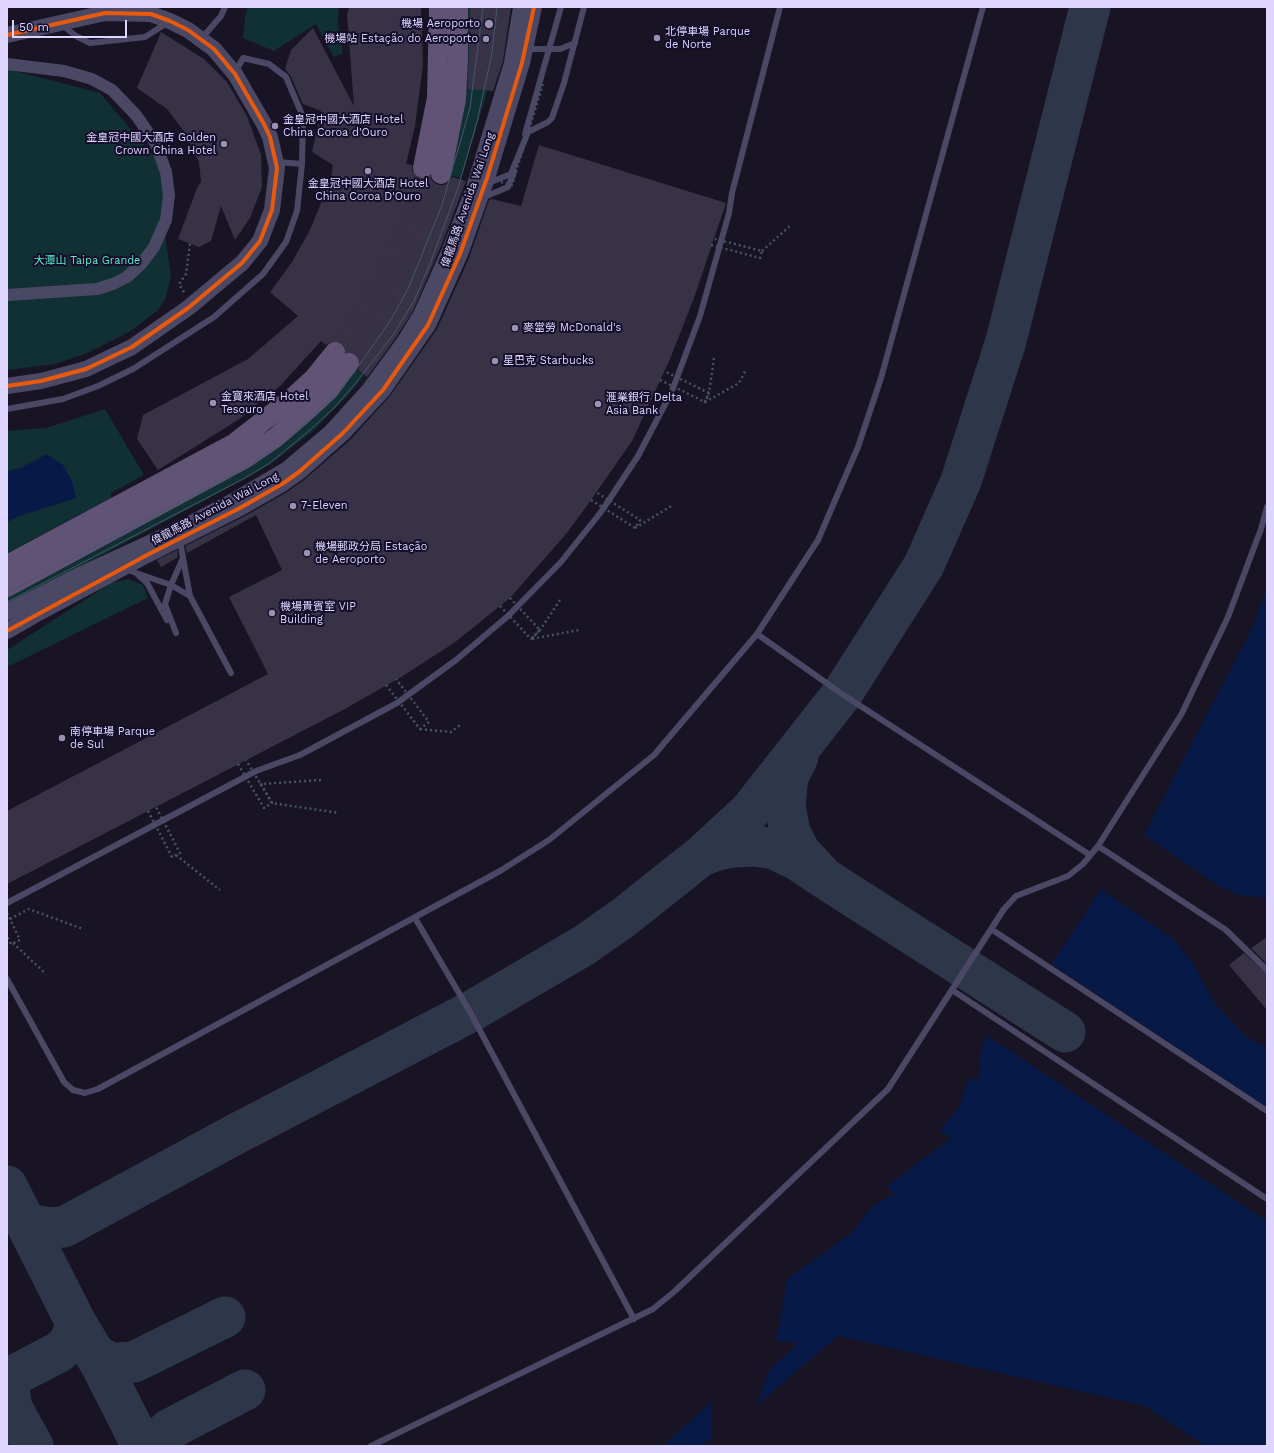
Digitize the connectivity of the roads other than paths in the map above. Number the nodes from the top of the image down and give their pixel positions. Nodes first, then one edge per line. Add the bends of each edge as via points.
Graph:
1 (225, 7) edge
2 (439, 7) edge
3 (458, 7) edge
4 (521, 7) edge
5 (534, 7) edge
6 (561, 7) edge
7 (584, 7) edge
8 (780, 7) edge
9 (983, 7) edge
10 (170, 21) junction
11 (60, 23) junction
12 (7, 35) edge
13 (201, 39) junction
14 (575, 43) junction
15 (548, 49) junction
16 (514, 55) junction
17 (7, 64) edge
18 (234, 74) junction
19 (524, 138) junction
20 (277, 162) junction
21 (302, 164) junction
22 (514, 170) junction
23 (473, 191) junction
24 (465, 209) junction
25 (7, 295) edge
26 (7, 386) edge
27 (7, 409) edge
28 (1267, 507) edge
29 (182, 528) junction
30 (183, 558) junction
31 (7, 565) edge
32 (101, 566) junction
33 (136, 573) junction
34 (171, 584) junction
35 (7, 587) edge
36 (190, 596) junction
37 (7, 612) edge
38 (33, 616) junction
39 (7, 631) edge
40 (757, 634) junction
41 (7, 636) edge
42 (231, 673) dead end
43 (1098, 846) junction
44 (1090, 855) junction
45 (7, 903) edge
46 (415, 918) junction
47 (992, 929) junction
48 (1267, 970) edge
49 (7, 979) edge
50 (952, 990) junction
51 (1267, 1111) edge
52 (1267, 1199) edge
53 (634, 1319) junction
54 (371, 1446) edge

1 - 13 lane
2 - 3 main road via 432,171 456,99
4 - 16 street, 偉龍馬路 Avenida Wai Long
5 - 38 street, 偉龍馬路 Avenida Wai Long, bridge via 522,63 487,178 460,254 428,324 383,390 343,433 282,484
6 - 15 lane
7 - 14 lane
8 - 45 lane via 727,220 700,316 672,391 638,456 601,512 561,562 508,616 456,660 397,703 300,755 256,770
9 - 40 lane via 882,378 858,447 818,540
10 - 11 street via 151,14 119,12
10 - 11 lane via 145,37 90,43
10 - 13 street
11 - 12 street
13 - 18 street via 214,49
14 - 15 lane via 568,48
14 - 19 lane via 552,118 532,129
15 - 16 lane via 531,48 520,50
15 - 19 lane
16 - 23 street, 偉龍馬路 Avenida Wai Long
17 - 25 street via 64,71 92,79 112,90 136,115 156,144 166,172 169,195 166,220 154,247 127,277 97,289
18 - 20 street via 264,124
18 - 21 lane via 243,58 269,64 286,77 303,117
19 - 22 lane
20 - 21 lane
20 - 26 street via 272,210 260,241 242,263 192,304 132,347 86,369 61,377
21 - 27 lane via 297,211 286,242 263,274 219,313 133,369 98,386 63,399
22 - 23 lane via 508,176
22 - 24 lane via 508,187 476,201
23 - 24 street, 偉龍馬路 Avenida Wai Long
24 - 29 street, 偉龍馬路 Avenida Wai Long via 421,315 370,389 331,432 286,470
28 - 43 lane via 1228,617 1181,715
29 - 30 lane via 179,536
29 - 32 street, 偉龍馬路 Avenida Wai Long
30 - 34 lane
30 - 36 lane
31 - 35 main road via 235,443 342,357 328,391 275,438 244,459
32 - 33 lane via 126,568
32 - 37 street, 偉龍馬路 Avenida Wai Long
33 - 34 lane
33 - 34 lane via 147,583 176,633 165,604
34 - 36 lane
36 - 42 lane
38 - 39 street, 偉龍馬路 Avenida Wai Long
38 - 41 lane
40 - 44 lane via 842,694
40 - 46 lane via 654,755 549,840 500,871
43 - 44 lane
43 - 48 lane via 1226,930
44 - 47 lane via 1068,876 1016,896 1004,909
46 - 49 lane via 115,1080 85,1093 73,1090 64,1082
46 - 53 lane via 470,1012
47 - 50 lane
47 - 51 lane
50 - 52 lane
50 - 53 lane via 888,1089 675,1291 653,1309
53 - 54 lane

